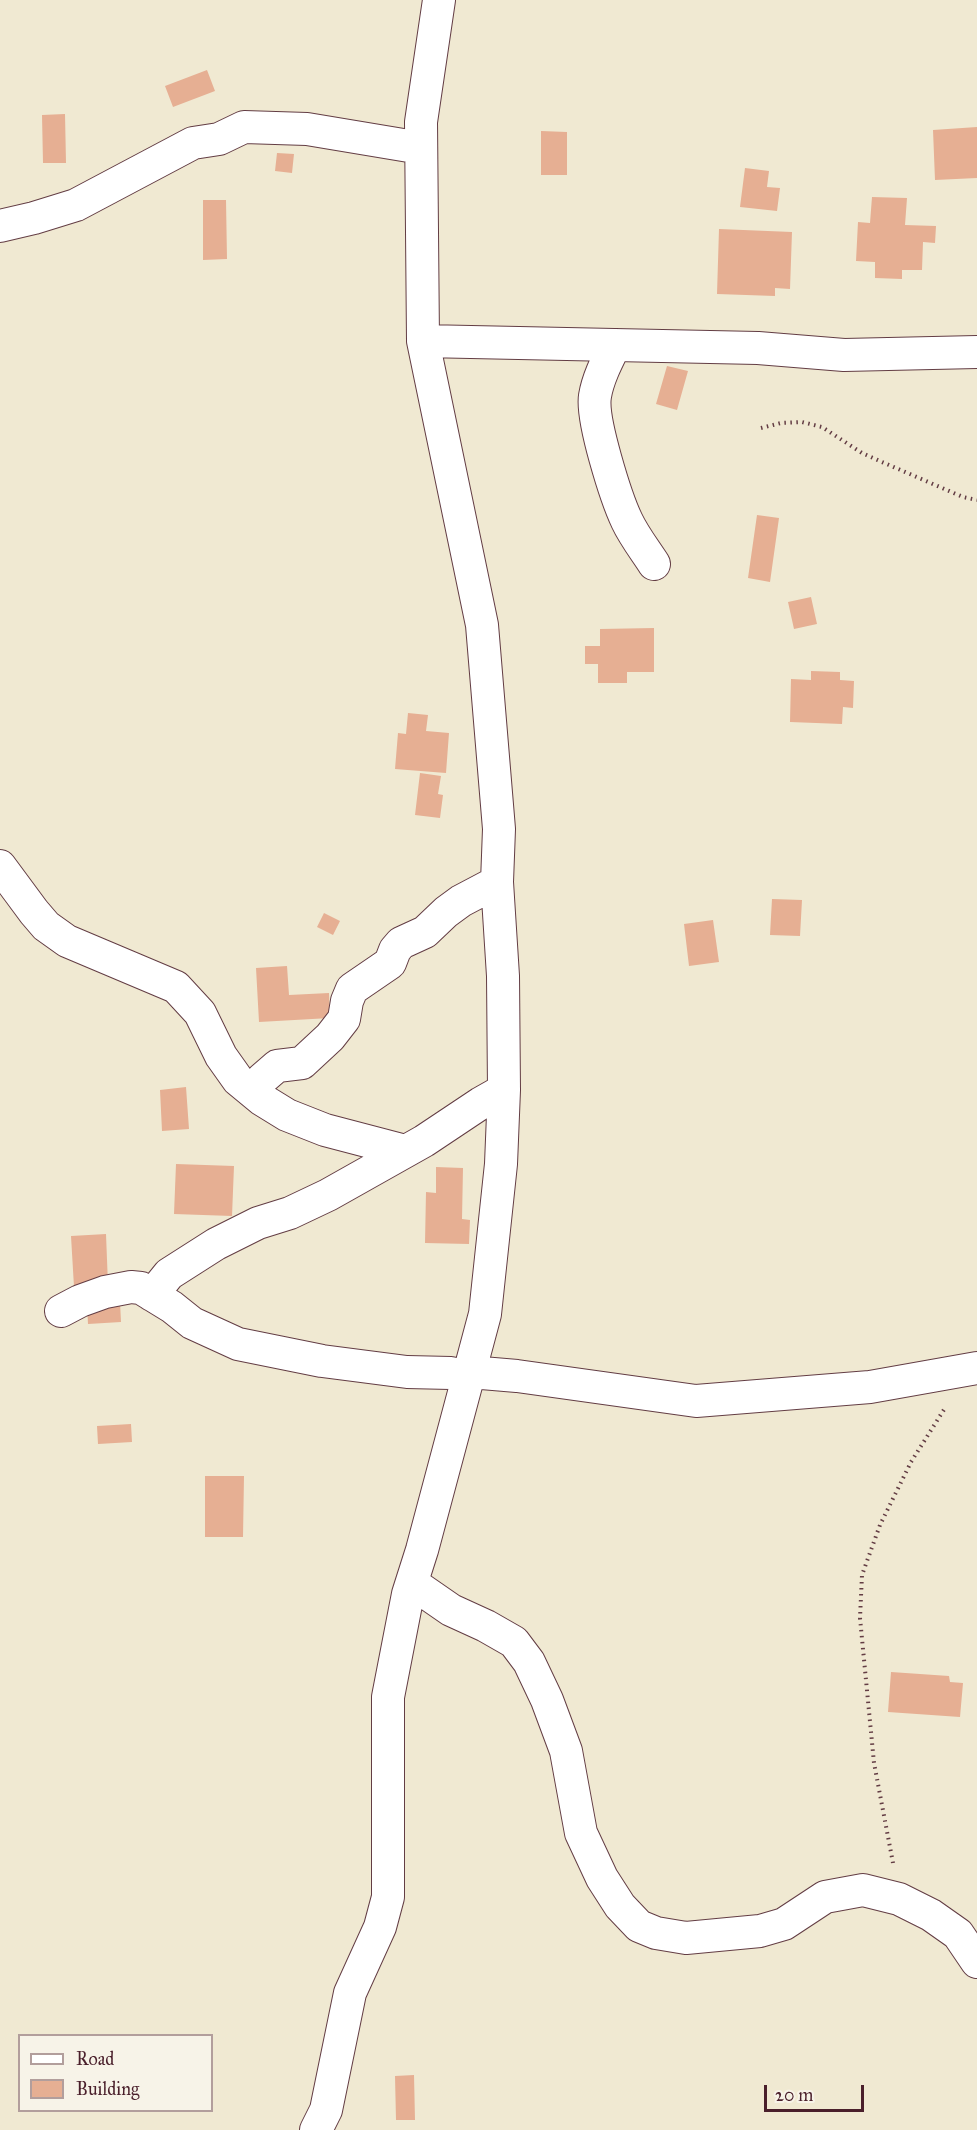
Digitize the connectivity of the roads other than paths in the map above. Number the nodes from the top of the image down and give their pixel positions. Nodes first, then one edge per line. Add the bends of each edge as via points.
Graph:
1 (439, 0) edge
2 (421, 148) junction
3 (0, 226) edge
4 (423, 341) junction
5 (615, 345) junction
6 (977, 352) edge
7 (654, 564) dead end
8 (0, 866) edge
9 (497, 882) junction
10 (504, 1090) junction
11 (253, 1092) junction
12 (405, 1151) junction
13 (152, 1294) junction
14 (61, 1311) dead end
15 (973, 1369) edge
16 (470, 1375) junction
17 (412, 1583) junction
18 (977, 1962) edge
19 (316, 2130) edge

1 - 2 street via 421,122
2 - 3 street via 307,129 244,127 219,140 193,144 76,205
2 - 4 street
4 - 5 street
4 - 9 street via 482,626 500,829
5 - 6 street via 758,348 844,355
5 - 7 street via 599,378 594,399 596,418 627,522
8 - 11 street via 46,926 67,940 176,987 200,1014 220,1056
9 - 10 street
9 - 11 street via 453,907 425,932 401,943 385,968 352,989 344,1019 330,1037 302,1063 277,1066
10 - 12 street
10 - 16 street via 501,1164 485,1314
11 - 12 street via 287,1115 325,1130
12 - 13 street via 290,1213 258,1223 216,1244 170,1274
13 - 14 street via 141,1288 118,1289
13 - 16 street via 192,1323 238,1344 322,1361 406,1372
15 - 16 street via 870,1387 696,1401 517,1376
16 - 17 street
17 - 18 street via 451,1610 514,1642 529,1662 566,1751 581,1833 602,1878 639,1926 687,1938 760,1931 784,1924 825,1897 863,1890 900,1899 931,1915 958,1934
17 - 19 street via 388,1697 388,1897 380,1927 350,1993 326,2110

